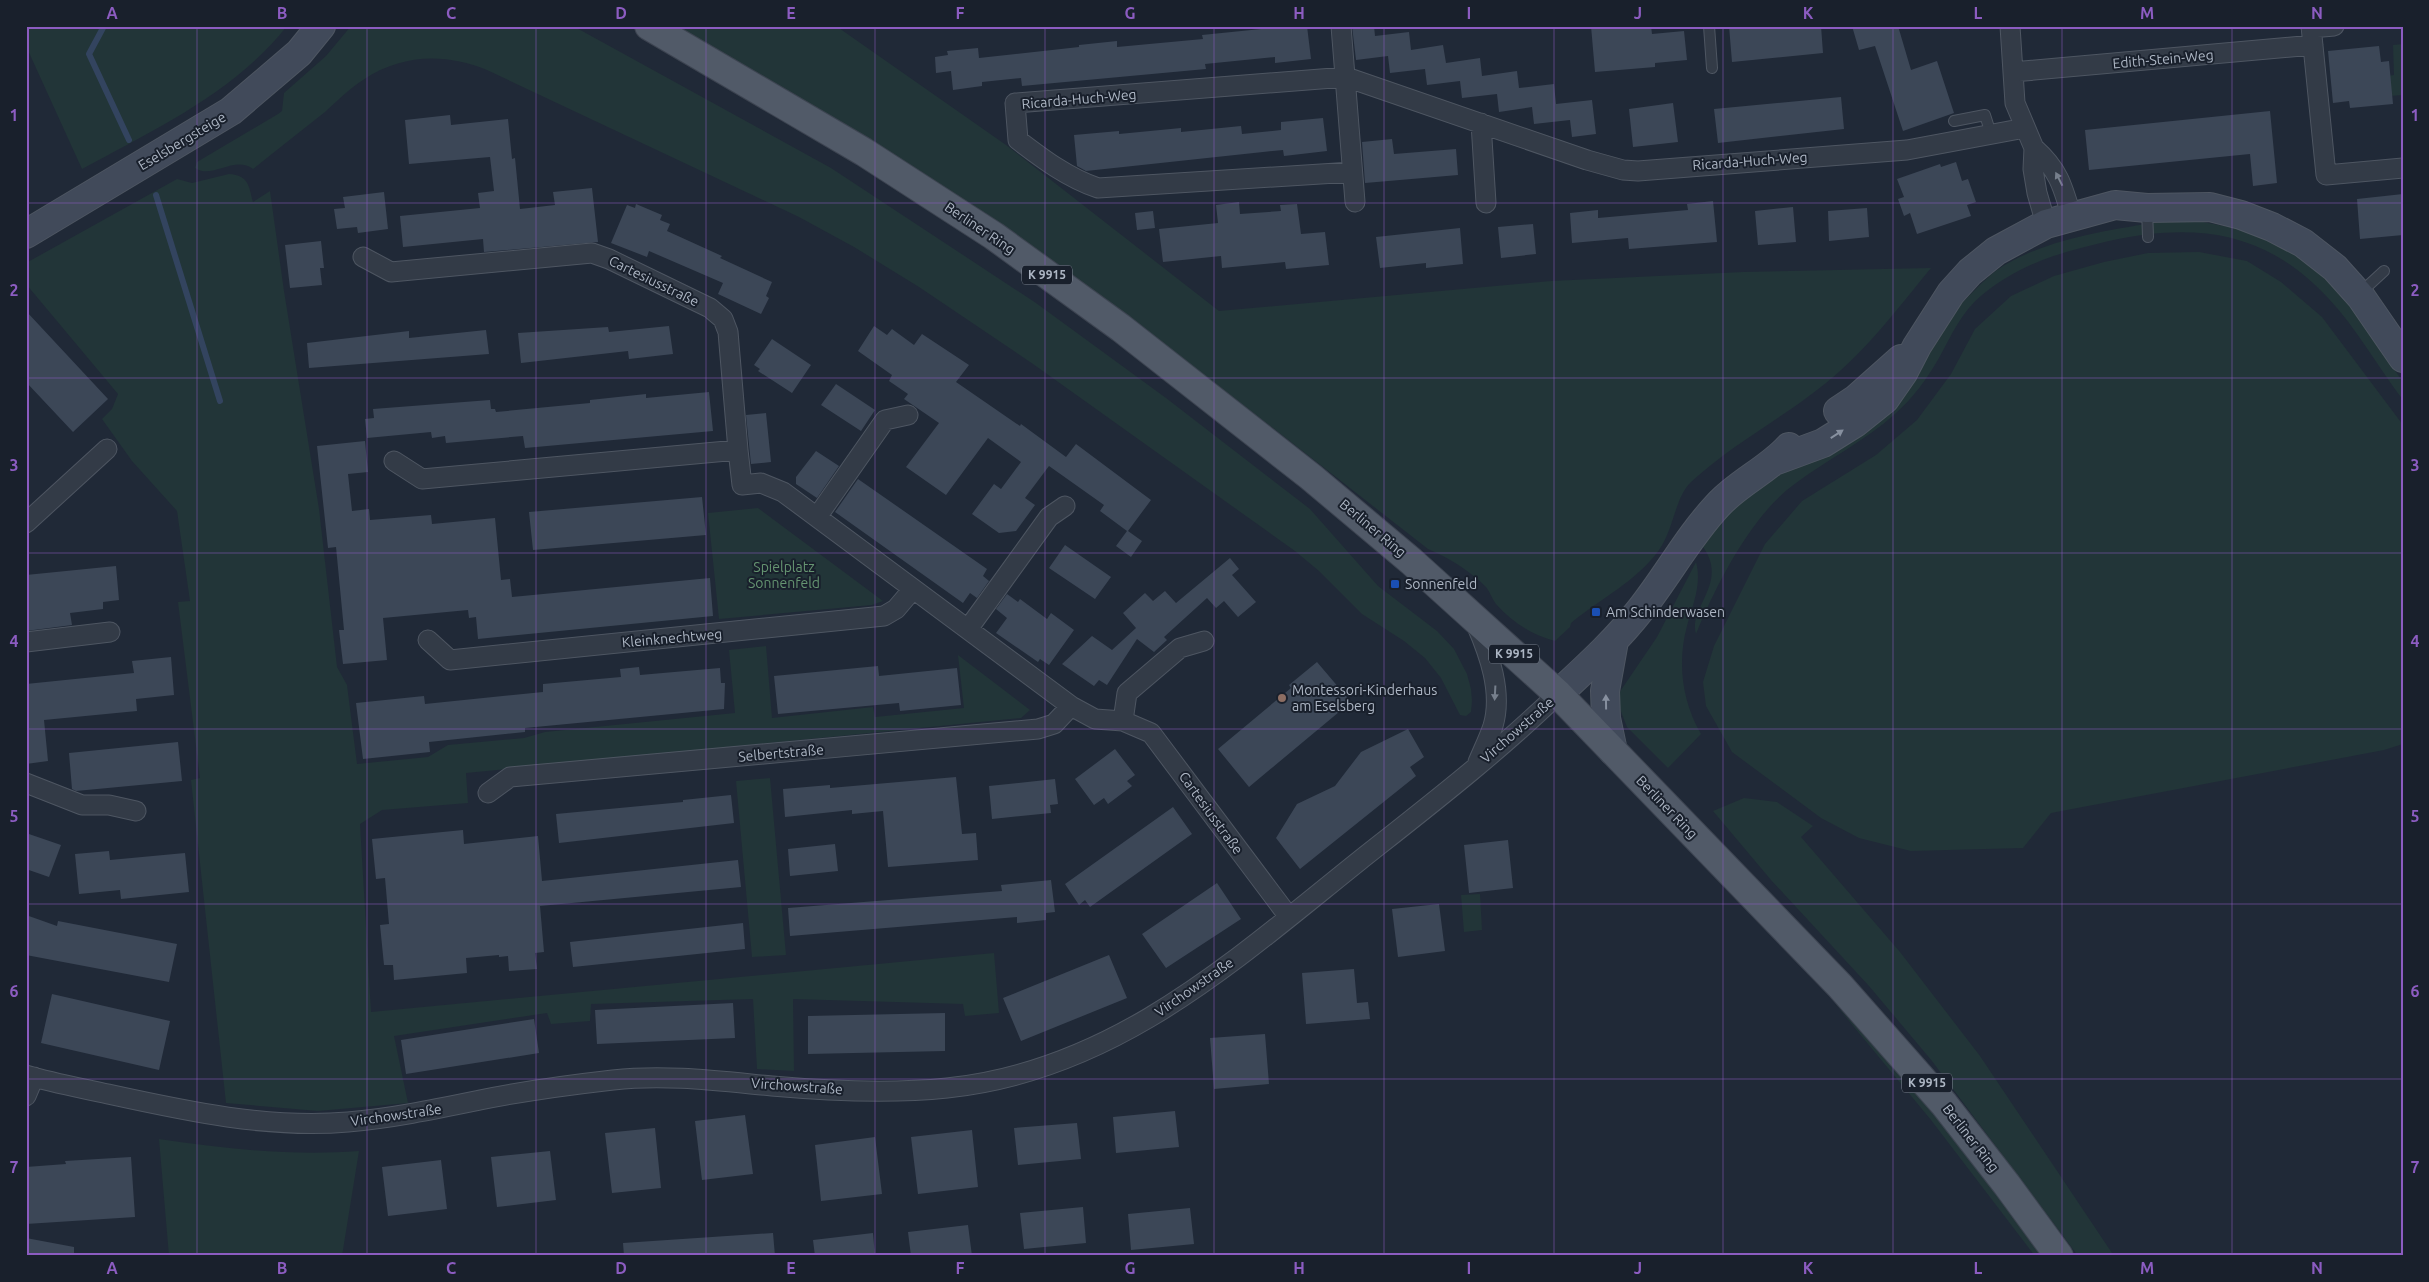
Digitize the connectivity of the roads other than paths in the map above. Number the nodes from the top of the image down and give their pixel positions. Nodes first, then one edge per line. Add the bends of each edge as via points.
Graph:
1 (322, 26) edge
2 (649, 26) edge
3 (1341, 26) edge
4 (1709, 26) edge
5 (2010, 26) edge
6 (2334, 26) edge
7 (2312, 33) edge
8 (1712, 68) dead end
9 (2013, 72) junction
10 (1346, 77) junction
11 (1954, 121) dead end
12 (1481, 123) junction
13 (2025, 128) junction
14 (1991, 134) junction
15 (2034, 148) junction
16 (2403, 168) edge
17 (1352, 172) junction
18 (1355, 202) dead end
19 (1486, 202) dead end
20 (2147, 208) junction
21 (2072, 218) junction
22 (2046, 224) junction
23 (26, 234) edge
24 (2148, 237) dead end
25 (363, 257) dead end
26 (2384, 272) dead end
27 (2358, 294) junction
28 (2403, 358) edge
29 (908, 415) dead end
30 (107, 449) dead end
31 (738, 450) junction
32 (394, 461) dead end
33 (1065, 506) dead end
34 (817, 517) junction
35 (26, 523) edge
36 (912, 589) junction
37 (1471, 613) junction
38 (968, 629) junction
39 (110, 632) dead end
40 (428, 640) dead end
41 (1614, 640) junction
42 (1204, 641) dead end
43 (26, 642) edge
44 (1558, 694) junction
45 (1071, 706) junction
46 (1123, 721) junction
47 (1612, 750) junction
48 (1476, 765) junction
49 (26, 783) edge
50 (488, 793) dead end
51 (136, 811) dead end
52 (1289, 917) junction
53 (30, 1076) edge
54 (26, 1096) edge
55 (2059, 1256) edge

1 - 23 street, Eselsbergsteige via 299,53 231,111
2 - 37 main road, Berliner Ring / K 9915 via 864,152 994,236 1121,328 1311,477
3 - 10 street
4 - 8 lane
5 - 9 street
6 - 7 street, Edith-Stein-Weg
7 - 9 street, Edith-Stein-Weg
7 - 16 street via 2326,176
9 - 13 street via 2015,103
10 - 12 street, Ricarda-Huch-Weg
10 - 17 street
10 - 17 street, Ricarda-Huch-Weg via 1015,103 1018,140 1051,164 1098,188
11 - 14 lane via 1985,116
12 - 14 street, Ricarda-Huch-Weg via 1623,170 1907,150
12 - 19 street
13 - 14 street, Ricarda-Huch-Weg
13 - 15 street
21 -> 15 street via 2062,185 2050,162
15 - 22 street via 2033,169
17 - 18 street
20 - 21 street via 2115,205
20 - 24 lane
20 - 27 street via 2210,207 2272,227 2303,243 2335,268
21 - 22 street
22 - 41 street via 1996,252 1970,272 1951,293 1917,346 1856,399 1795,441 1777,460 1739,485 1719,503 1690,536 1666,576
25 - 31 street, Cartesiusstraße via 392,272 592,253 710,308 723,319 728,332
26 - 27 lane
27 - 28 street
29 - 34 street via 885,420
30 - 35 street
31 - 32 street via 422,479
31 - 34 street, Cartesiusstraße via 742,485 762,483 783,492
33 - 38 street via 1049,517
34 - 36 street, Cartesiusstraße
36 - 38 street, Cartesiusstraße
36 - 40 street, Kleinknechtweg via 896,609 884,616 743,632 450,660
37 - 44 main road, Berliner Ring / K 9915
37 -> 48 street, Virchowstraße via 1489,653 1496,685 1493,724
38 - 45 street, Cartesiusstraße
39 - 43 street
41 - 44 street
47 -> 41 street via 1605,692
42 - 46 street via 1180,648 1127,693
44 - 47 main road, Berliner Ring / K 9915
44 - 48 street, Virchowstraße via 1532,720
45 - 46 street, Cartesiusstraße via 1095,719
45 - 50 street, Selbertstraße via 1054,724 1038,729 510,777
46 - 52 street, Cartesiusstraße via 1151,733
47 - 55 main road, Berliner Ring / K 9915 via 1840,986 1911,1065 1976,1144
48 - 52 street, Virchowstraße
49 - 51 street via 82,806 109,805
52 - 53 street, Virchowstraße via 1208,979 1156,1015 1113,1039 1048,1065 947,1088 841,1090 697,1078 627,1078 519,1093 397,1117 290,1122 227,1116 158,1104
53 - 54 street

